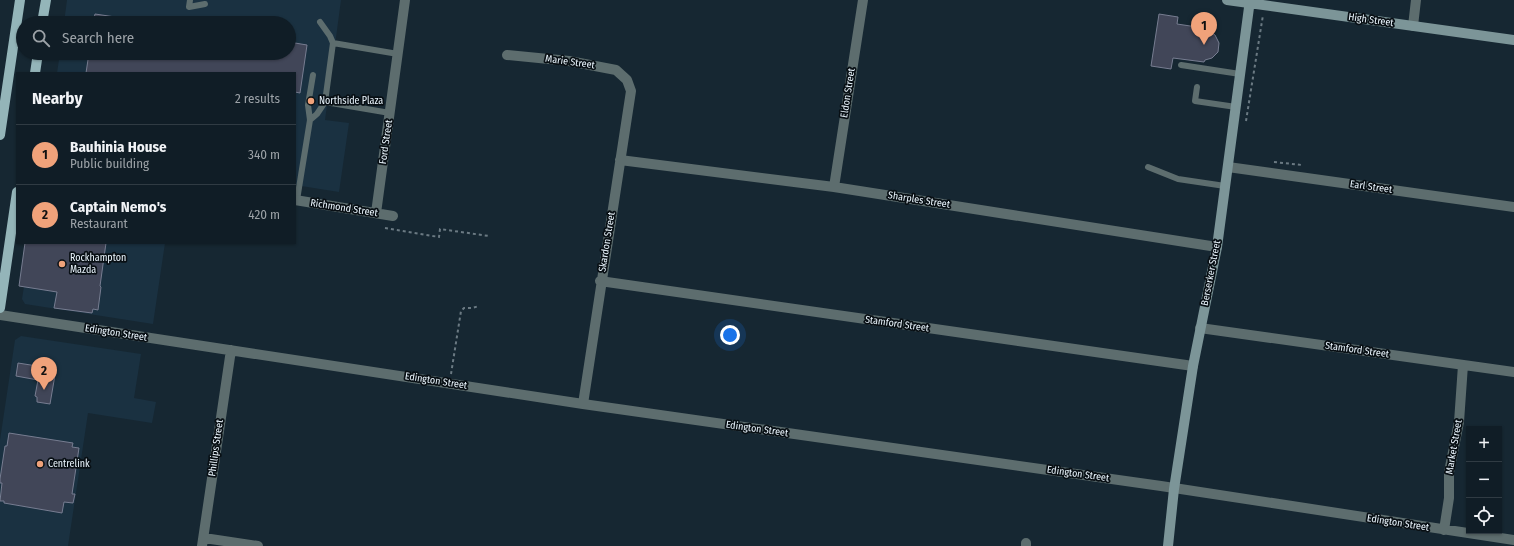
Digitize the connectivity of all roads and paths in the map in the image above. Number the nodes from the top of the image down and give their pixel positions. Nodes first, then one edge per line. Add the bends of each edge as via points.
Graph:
1 (20, 0) edge
2 (46, 0) edge
3 (190, 0) edge
4 (405, 0) edge
5 (863, 0) edge
6 (1227, 0) edge
7 (1416, 0) edge
8 (1250, 2) edge
9 (205, 4) dead end
10 (1263, 15) dead end
11 (18, 16) edge
12 (43, 16) edge
13 (320, 22) dead end
14 (1413, 26) junction
15 (16, 27) edge
16 (1514, 40) edge
17 (333, 43) junction
18 (398, 54) junction
19 (507, 55) dead end
20 (37, 60) edge
21 (1181, 65) dead end
22 (35, 72) edge
23 (313, 74) dead end
24 (1240, 74) junction
25 (627, 80) joint
26 (1197, 87) dead end
27 (325, 102) junction
28 (1236, 107) junction
29 (390, 113) junction
30 (310, 120) junction
31 (1244, 127) dead end
32 (0, 135) edge
33 (620, 160) junction
34 (1148, 167) dead end
35 (1228, 167) junction
36 (1226, 186) junction
37 (834, 187) junction
38 (16, 199) edge
39 (296, 200) edge
40 (1514, 207) edge
41 (376, 213) junction
42 (393, 216) dead end
43 (385, 228) dead end
44 (489, 236) dead end
45 (1217, 247) junction
46 (600, 281) junction
47 (479, 306) dead end
48 (0, 308) edge
49 (0, 315) edge
50 (1200, 328) junction
51 (231, 350) junction
52 (1463, 365) junction
53 (1193, 366) junction
54 (1514, 372) edge
55 (449, 383) junction
56 (583, 404) junction
57 (1174, 488) junction
58 (1444, 530) junction
59 (1514, 540) edge
60 (203, 542) edge
61 (258, 546) edge
62 (1168, 546) edge

1 - 11 main road
2 - 12 main road
3 - 9 lane via 189,6
4 - 18 street, Ford Street
5 - 37 street, Eldon Street
6 - 8 street, High Street
7 - 14 street
8 - 14 street, High Street
8 - 24 street, Berserker Street
10 - 31 path
13 - 17 lane
14 - 16 street, High Street
15 - 32 main road
17 - 18 lane
17 - 27 lane
18 - 29 street, Ford Street
19 - 25 street, Marie Street via 569,61 616,70
20 - 22 main road
21 - 24 lane
23 - 30 lane via 308,106
24 - 28 street, Berserker Street
25 - 33 street, Skardon Street via 631,91
26 - 28 lane via 1195,101
27 - 29 lane
27 - 30 lane
28 - 35 street, Berserker Street
29 - 41 street, Ford Street
30 - 39 lane
33 - 37 street, Sharples Street
33 - 46 street, Skardon Street
34 - 36 lane via 1178,179
35 - 36 street, Berserker Street
35 - 40 street, Earl Street
36 - 45 street, Berserker Street
37 - 45 street, Sharples Street
38 - 48 main road
39 - 41 street, Richmond Street
41 - 42 street, Richmond Street
43 - 44 path via 439,237 440,229
45 - 50 street, Berserker Street
46 - 53 street, Stamford Street
46 - 56 street, Skardon Street
47 - 55 path via 464,308 461,311
49 - 51 street, Edington Street
50 - 52 street, Stamford Street
50 - 53 street, Berserker Street
51 - 55 street, Edington Street
51 - 60 street, Phillips Street
52 - 54 street, Stamford Street
52 - 58 street, Market Street via 1459,422 1449,472 1449,498
53 - 57 street, Berserker Street
55 - 56 street, Edington Street
56 - 57 street, Edington Street
57 - 58 street, Edington Street
57 - 62 street, Berserker Street
58 - 59 street, Edington Street
60 - 61 street

